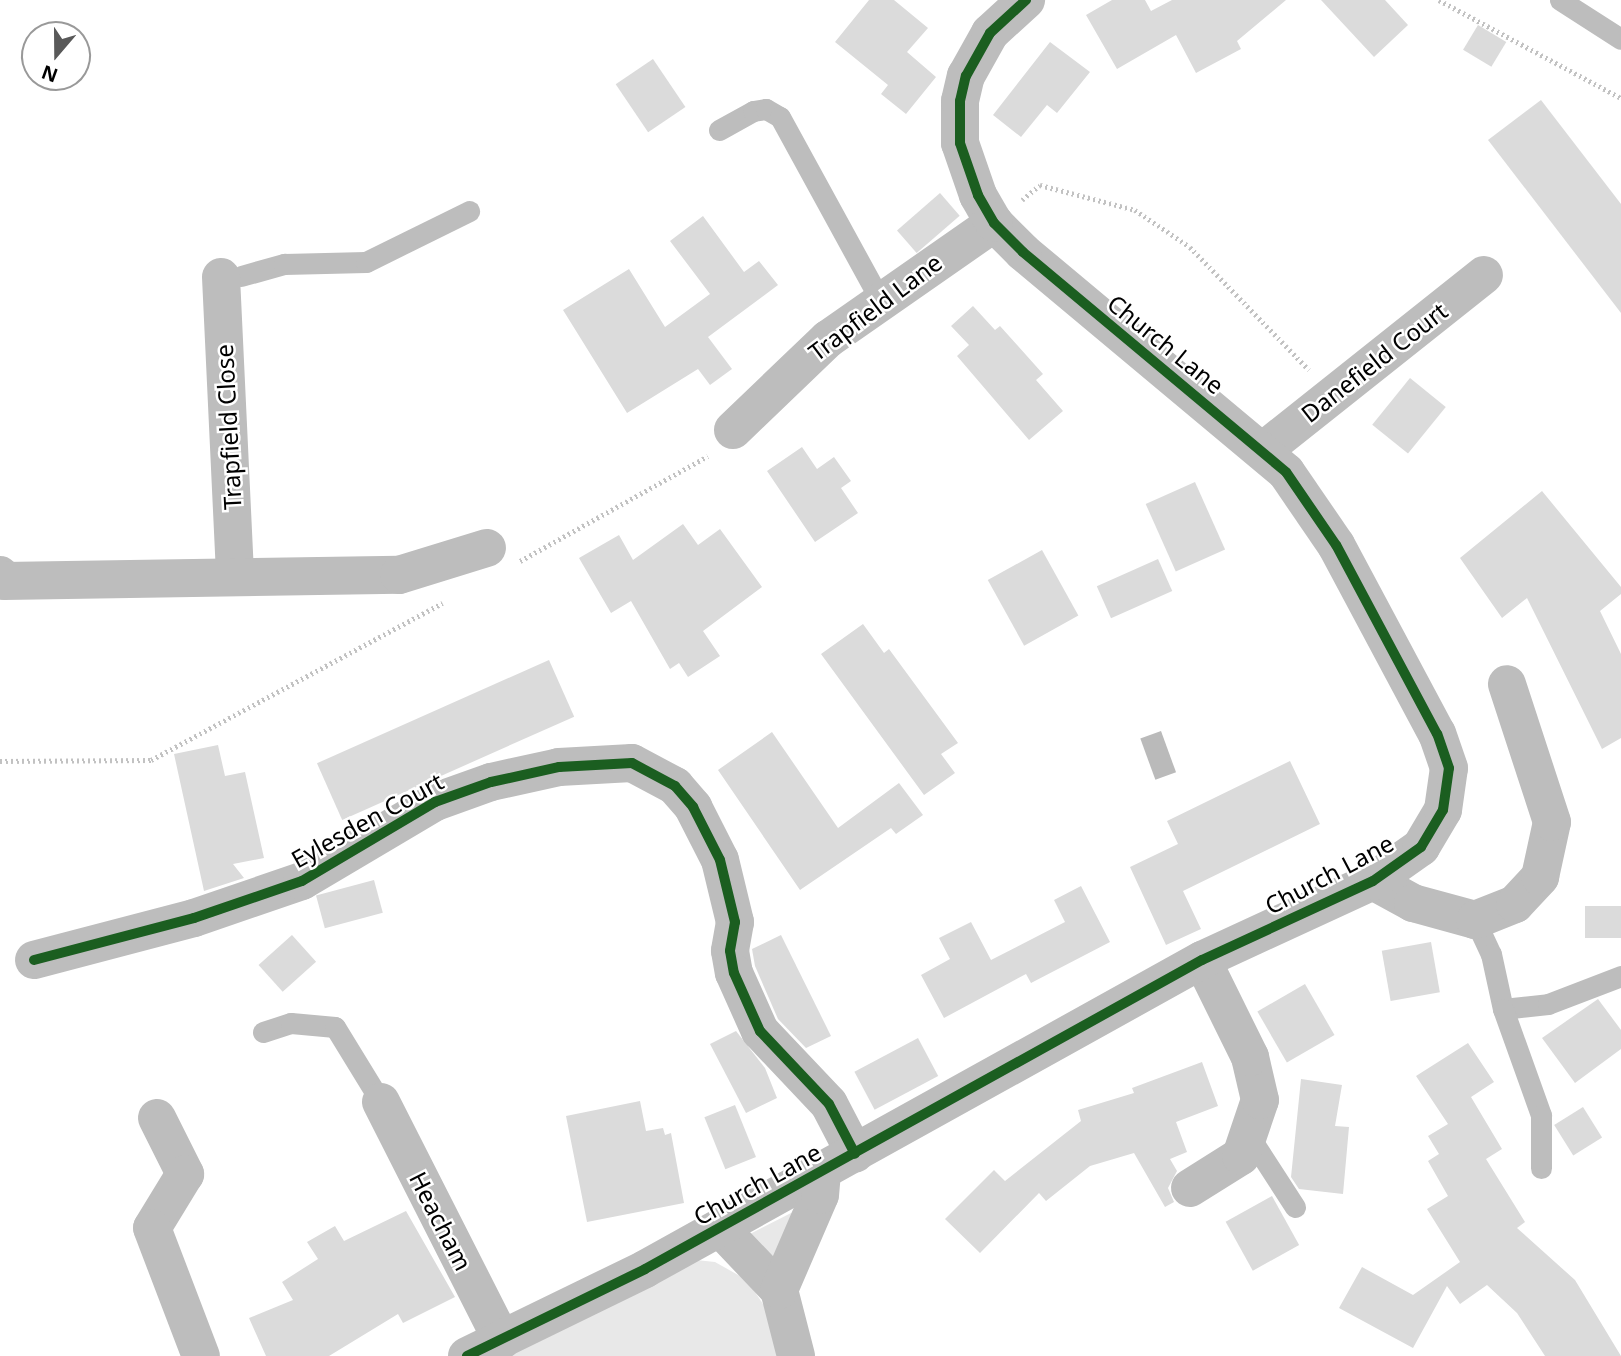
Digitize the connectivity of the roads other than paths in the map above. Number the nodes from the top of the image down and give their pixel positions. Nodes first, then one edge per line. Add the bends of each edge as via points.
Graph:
1 (1026, 0) edge
2 (1560, 0) edge
3 (1621, 39) edge
4 (719, 130) dead end
5 (469, 211) dead end
6 (994, 223) junction
7 (1484, 275) dead end
8 (221, 277) joint
9 (880, 300) junction
10 (733, 430) road end
11 (1264, 450) junction
12 (502, 555) road end
13 (0, 575) edge
14 (235, 576) junction
15 (1507, 684) dead end
16 (1373, 881) junction
17 (1475, 920) junction
18 (34, 960) dead end
19 (1202, 960) junction
20 (1621, 976) edge
21 (1503, 1009) junction
22 (263, 1032) dead end
23 (381, 1102) joint
24 (157, 1118) dead end
25 (1251, 1139) junction
26 (855, 1154) junction
27 (1541, 1168) dead end
28 (822, 1171) junction
29 (1190, 1188) dead end
30 (1295, 1207) dead end
31 (720, 1228) junction
32 (779, 1290) junction
33 (502, 1340) junction
34 (201, 1356) edge
35 (467, 1356) edge
36 (796, 1356) edge

1 - 6 street, Church Lane via 990,33 966,76 960,101 967,171
2 - 3 lane
4 - 9 lane via 753,111 766,109 780,117
5 - 8 lane via 366,262 284,264
6 - 9 street, Trapfield Lane
6 - 11 street, Church Lane via 1148,360
7 - 11 street, Danefield Court
8 - 14 street, Trapfield Close
9 - 10 street, Trapfield Lane via 828,339
11 - 16 street, Church Lane via 1336,545 1405,667 1449,768 1433,830 1403,862
12 - 14 street via 399,575
13 - 14 street via 4,581
15 - 17 street via 1552,822 1552,841 1540,877 1530,890 1507,908
16 - 17 street via 1413,903
16 - 19 street, Church Lane
17 - 21 lane via 1492,954
18 - 26 street, Eylesden Court via 194,918 302,881 435,802 491,782 559,767 632,763 675,786 694,807 720,860 735,922 730,951 734,973 760,1031 829,1104
19 - 25 street via 1259,1080
19 - 26 street, Church Lane
20 - 21 lane via 1548,1004
21 - 27 lane via 1541,1115
22 - 23 lane via 291,1023 335,1027
23 - 33 street, Heacham
24 - 34 street via 186,1174 152,1227
25 - 29 street via 1241,1156
25 - 30 lane
26 - 28 street, Church Lane
28 - 31 street, Church Lane
28 - 32 street via 820,1195
31 - 32 street
31 - 33 street, Church Lane
32 - 36 street
33 - 35 street, Church Lane

